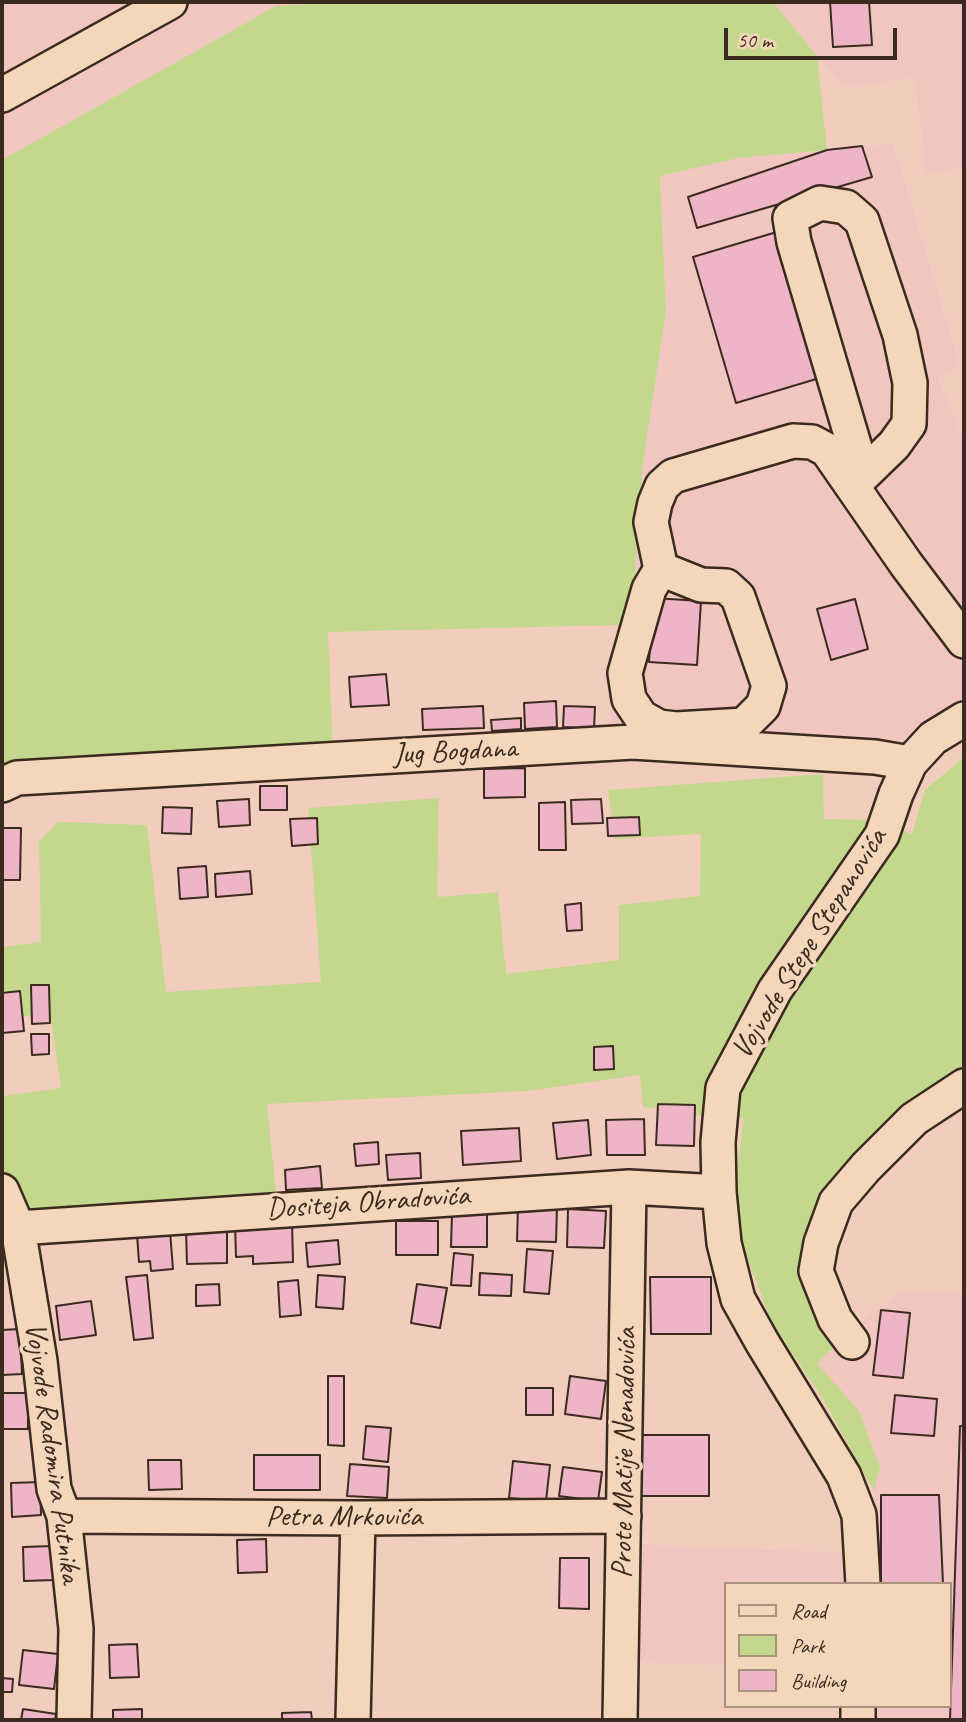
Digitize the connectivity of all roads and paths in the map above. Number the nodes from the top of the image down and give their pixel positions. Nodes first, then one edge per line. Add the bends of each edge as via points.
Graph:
1 (170, 2) edge
2 (2, 95) edge
3 (857, 480) junction
4 (662, 569) junction
5 (964, 641) edge
6 (964, 719) edge
7 (910, 763) junction
8 (2, 785) edge
9 (964, 1086) edge
10 (629, 1187) junction
11 (2, 1191) edge
12 (719, 1192) junction
13 (18, 1228) junction
14 (852, 1342) dead end
15 (64, 1516) junction
16 (624, 1516) junction
17 (358, 1518) junction
18 (863, 1582) edge
19 (74, 1720) edge
20 (353, 1720) edge
21 (620, 1720) edge

1 - 2 street
3 - 3 street via 909,424 910,383 900,335 862,221 846,207 820,203 790,218 793,242
3 - 4 street via 827,450 812,442 793,441 673,476 662,486 651,522
3 - 5 street via 906,564
4 - 4 street via 649,589 625,673 629,699 641,717 659,727 744,725 763,706 769,686 738,597 726,586 701,585
6 - 7 street, Vojvode Stepe Stepanovića via 933,738
7 - 8 street, Jug Bogdana via 633,742 17,778
7 - 12 street, Vojvode Stepe Stepanovića via 882,835 775,989 723,1088
9 - 14 street via 914,1119 835,1202 816,1270 835,1319
10 - 12 street, Dositeja Obradovića
10 - 13 street, Dositeja Obradovića
10 - 16 street, Prote Matije Nenadovića
11 - 13 street, Vojvode Radomira Putnika
12 - 18 street, Vojvode Stepe Stepanovića via 724,1243 738,1298 844,1476 859,1515
13 - 15 street, Vojvode Radomira Putnika via 40,1361 54,1489
15 - 17 street, Petra Mrkovića
15 - 19 street, Vojvode Radomira Putnika via 76,1629
16 - 17 street, Petra Mrkovića
16 - 21 street, Prote Matije Nenadovića
17 - 20 street

